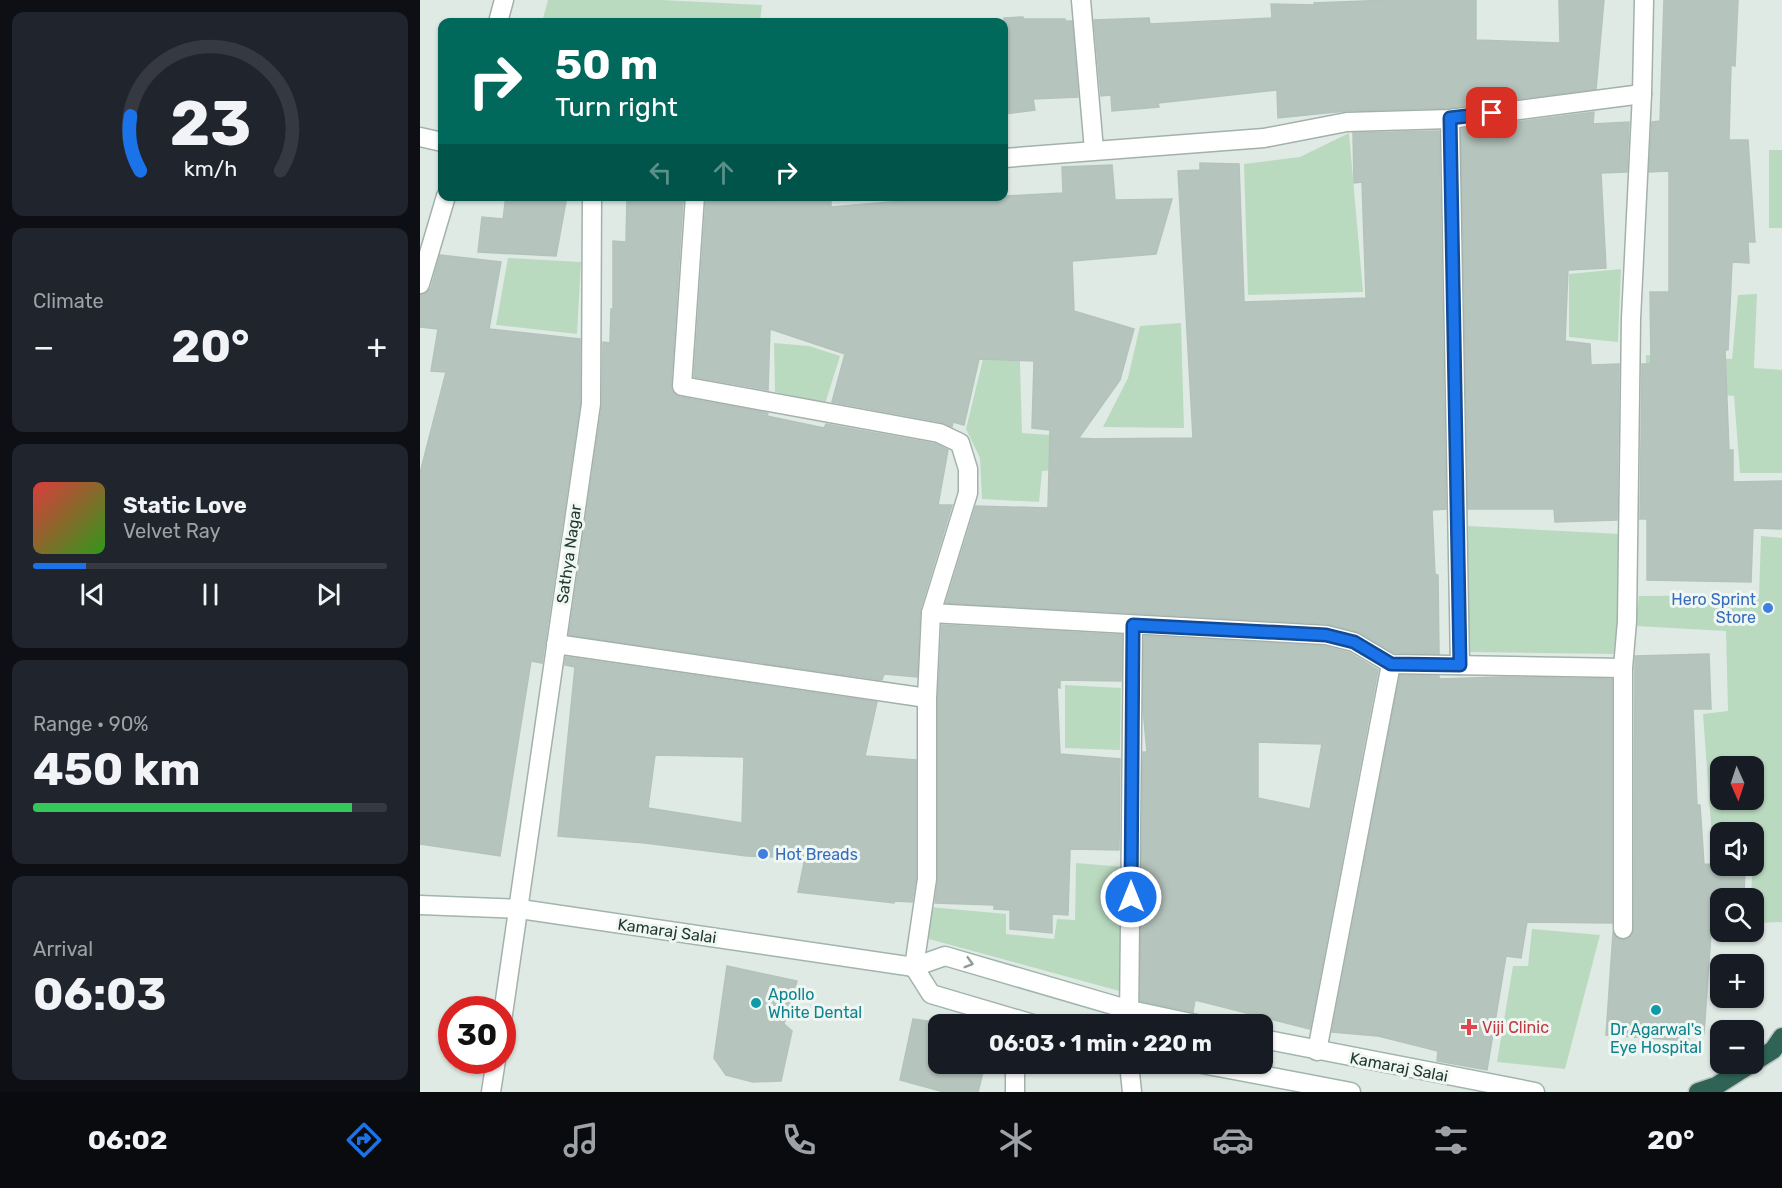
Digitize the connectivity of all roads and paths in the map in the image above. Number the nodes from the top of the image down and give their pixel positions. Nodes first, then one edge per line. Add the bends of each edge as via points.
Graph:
1 (504, 0) edge
2 (1081, 0) edge
3 (1644, 0) edge
4 (499, 18) edge
5 (1642, 94) junction
6 (1450, 118) junction
7 (420, 137) edge
8 (438, 141) edge
9 (1094, 150) junction
10 (1008, 158) edge
11 (445, 201) edge
12 (592, 201) edge
13 (695, 201) edge
14 (420, 284) edge
15 (930, 613) junction
16 (1133, 625) junction
17 (556, 644) junction
18 (1391, 664) junction
19 (1460, 665) junction
20 (1623, 668) junction
21 (927, 698) junction
22 (420, 905) edge
23 (520, 909) junction
24 (1623, 929) dead end
25 (914, 967) junction
26 (506, 996) edge
27 (997, 1014) edge
28 (1121, 1014) edge
29 (1130, 1014) edge
30 (1782, 1037) edge
31 (1273, 1041) edge
32 (1317, 1051) junction
33 (1764, 1056) edge
34 (494, 1074) edge
35 (1015, 1074) edge
36 (1131, 1074) edge
37 (1256, 1074) edge
38 (1735, 1074) edge
39 (491, 1092) edge
40 (1015, 1092) edge
41 (1132, 1092) edge
42 (1351, 1092) edge
43 (1535, 1092) edge
44 (1698, 1092) edge

1 - 4 street
2 - 9 street
3 - 5 street
5 - 6 street
5 - 20 street via 1631,319
6 - 9 street via 1347,122 1264,138
6 - 19 street
7 - 8 street
9 - 10 street
11 - 14 street
12 - 17 street, Sathya Nagar via 591,404
13 - 15 street via 682,386 939,433 960,443 968,469 968,493
15 - 16 street
15 - 21 street
16 - 18 street via 1326,635 1354,642
16 - 29 street
17 - 21 street
17 - 23 street, Sathya Nagar
18 - 19 street
18 - 32 street
19 - 20 street
20 - 24 street
21 - 25 street via 927,879
22 - 23 street, Kamaraj Salai
23 - 25 street, Kamaraj Salai
23 - 26 street, Sathya Nagar
25 - 27 street via 932,994
25 -> 28 street, Kamaraj Salai via 945,956
30 - 33 highway
31 - 32 street, Kamaraj Salai
32 - 43 street, Kamaraj Salai
34 - 39 street
35 - 40 street
36 - 41 street
37 - 42 street, Kamaraj Salai
38 - 44 highway

